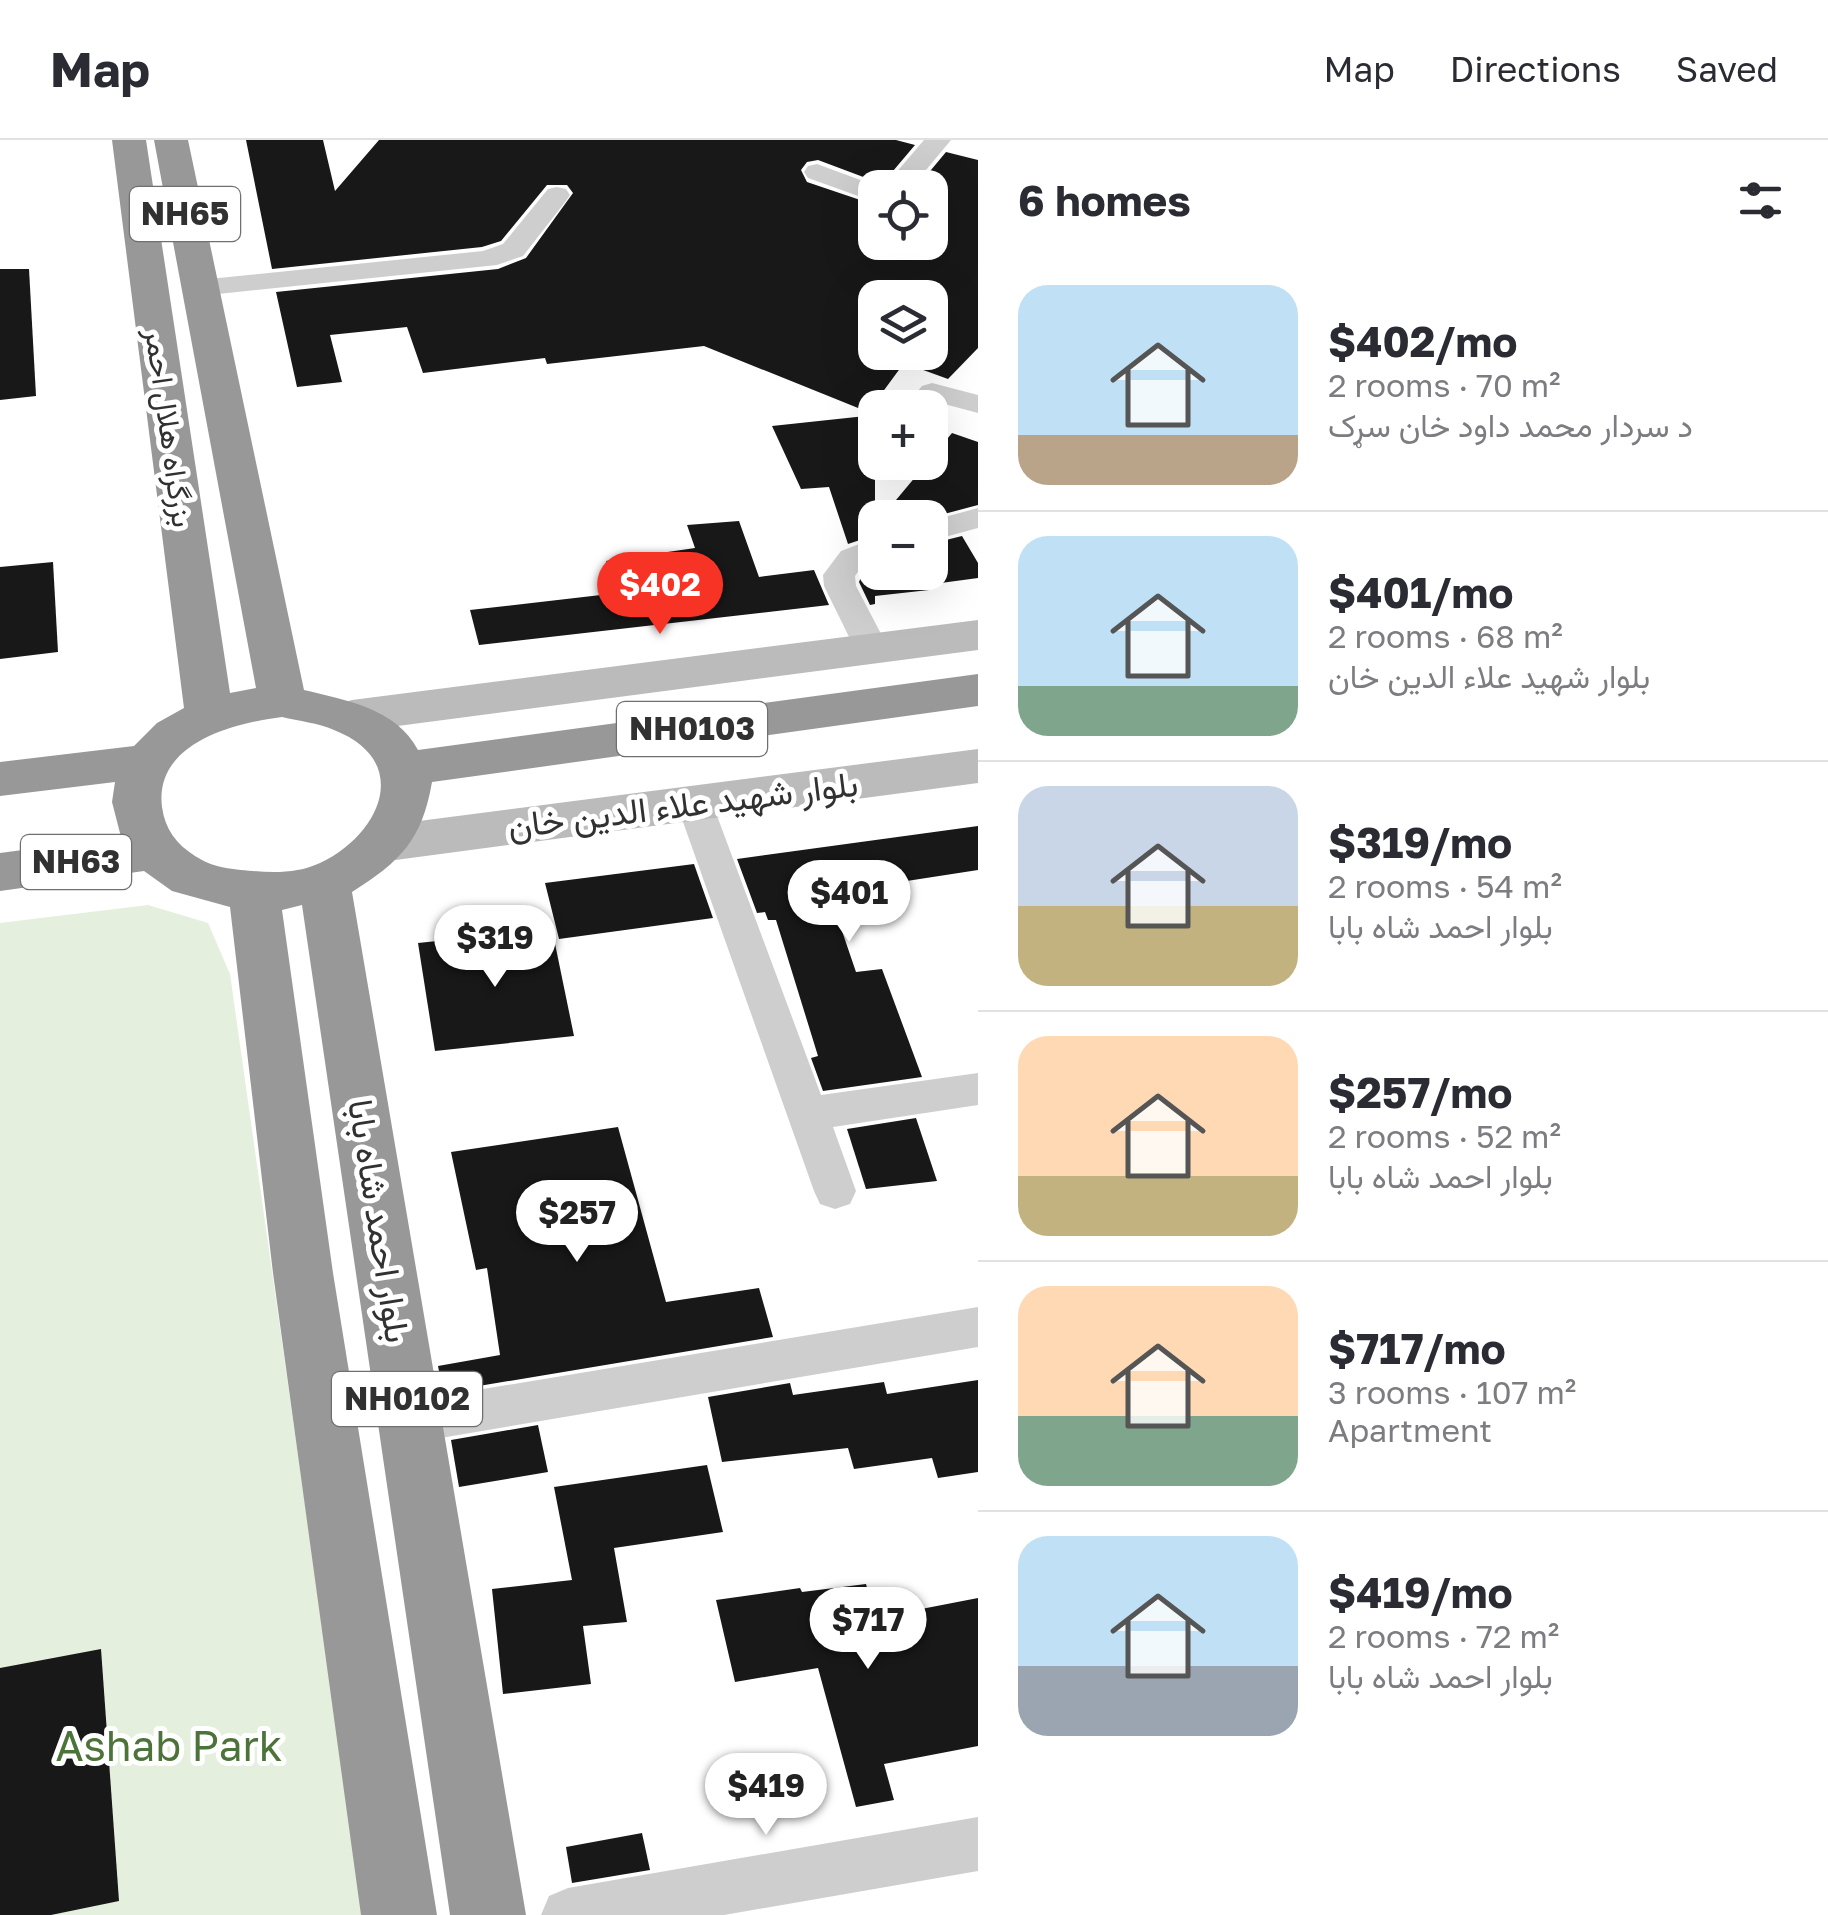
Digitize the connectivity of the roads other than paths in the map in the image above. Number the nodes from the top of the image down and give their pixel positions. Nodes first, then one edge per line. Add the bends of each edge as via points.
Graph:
1 (128, 140) edge
2 (171, 140) edge
3 (938, 140) edge
4 (912, 170) edge
5 (817, 172) dead end
6 (858, 188) edge
7 (556, 195) dead end
8 (199, 288) junction
9 (948, 396) edge
10 (978, 404) edge
11 (978, 518) edge
12 (948, 526) edge
13 (858, 555) edge
14 (978, 635) edge
15 (872, 649) junction
16 (978, 690) edge
17 (282, 702) junction
18 (209, 715) junction
19 (352, 716) junction
20 (978, 724) edge
21 (149, 761) junction
22 (978, 766) edge
23 (0, 779) edge
24 (400, 806) junction
25 (696, 806) junction
26 (153, 851) junction
27 (0, 872) edge
28 (325, 883) junction
29 (254, 893) junction
30 (978, 1088) edge
31 (807, 1114) junction
32 (835, 1190) dead end
33 (978, 1327) edge
34 (410, 1422) junction
35 (978, 1844) edge
36 (399, 1915) edge
37 (488, 1915) edge
38 (568, 1915) edge

1 - 18 highway, بزرگراه هلال احمر
2 - 8 highway, بزرگراه هلال احمر / NH65
3 - 4 street
5 - 6 street
7 - 8 street via 513,250 487,260
8 - 17 highway, بزرگراه هلال احمر
9 - 10 street
11 - 12 street
13 - 15 street via 839,575 840,586
14 - 15 street
15 - 19 street
16 - 24 highway, NH0103
17 - 18 highway
17 - 19 highway
18 - 21 highway via 174,735
19 - 24 highway via 381,734
20 - 24 highway, NH0103
21 - 23 highway
21 - 26 highway via 136,792 137,822
22 - 25 street, بلوار شهید علاء الدین خان
24 - 25 street, بلوار شهید علاء الدین خان
24 - 28 highway via 360,866
25 - 31 street
26 - 27 highway, NH63
26 - 29 highway via 214,887
28 - 29 highway
28 - 34 highway, بلوار احمد شاه بابا / NH0102
29 - 36 highway, NH0102
30 - 31 street
31 - 32 street
33 - 34 street
34 - 37 highway, بلوار احمد شاه بابا / NH0102
35 - 38 street

